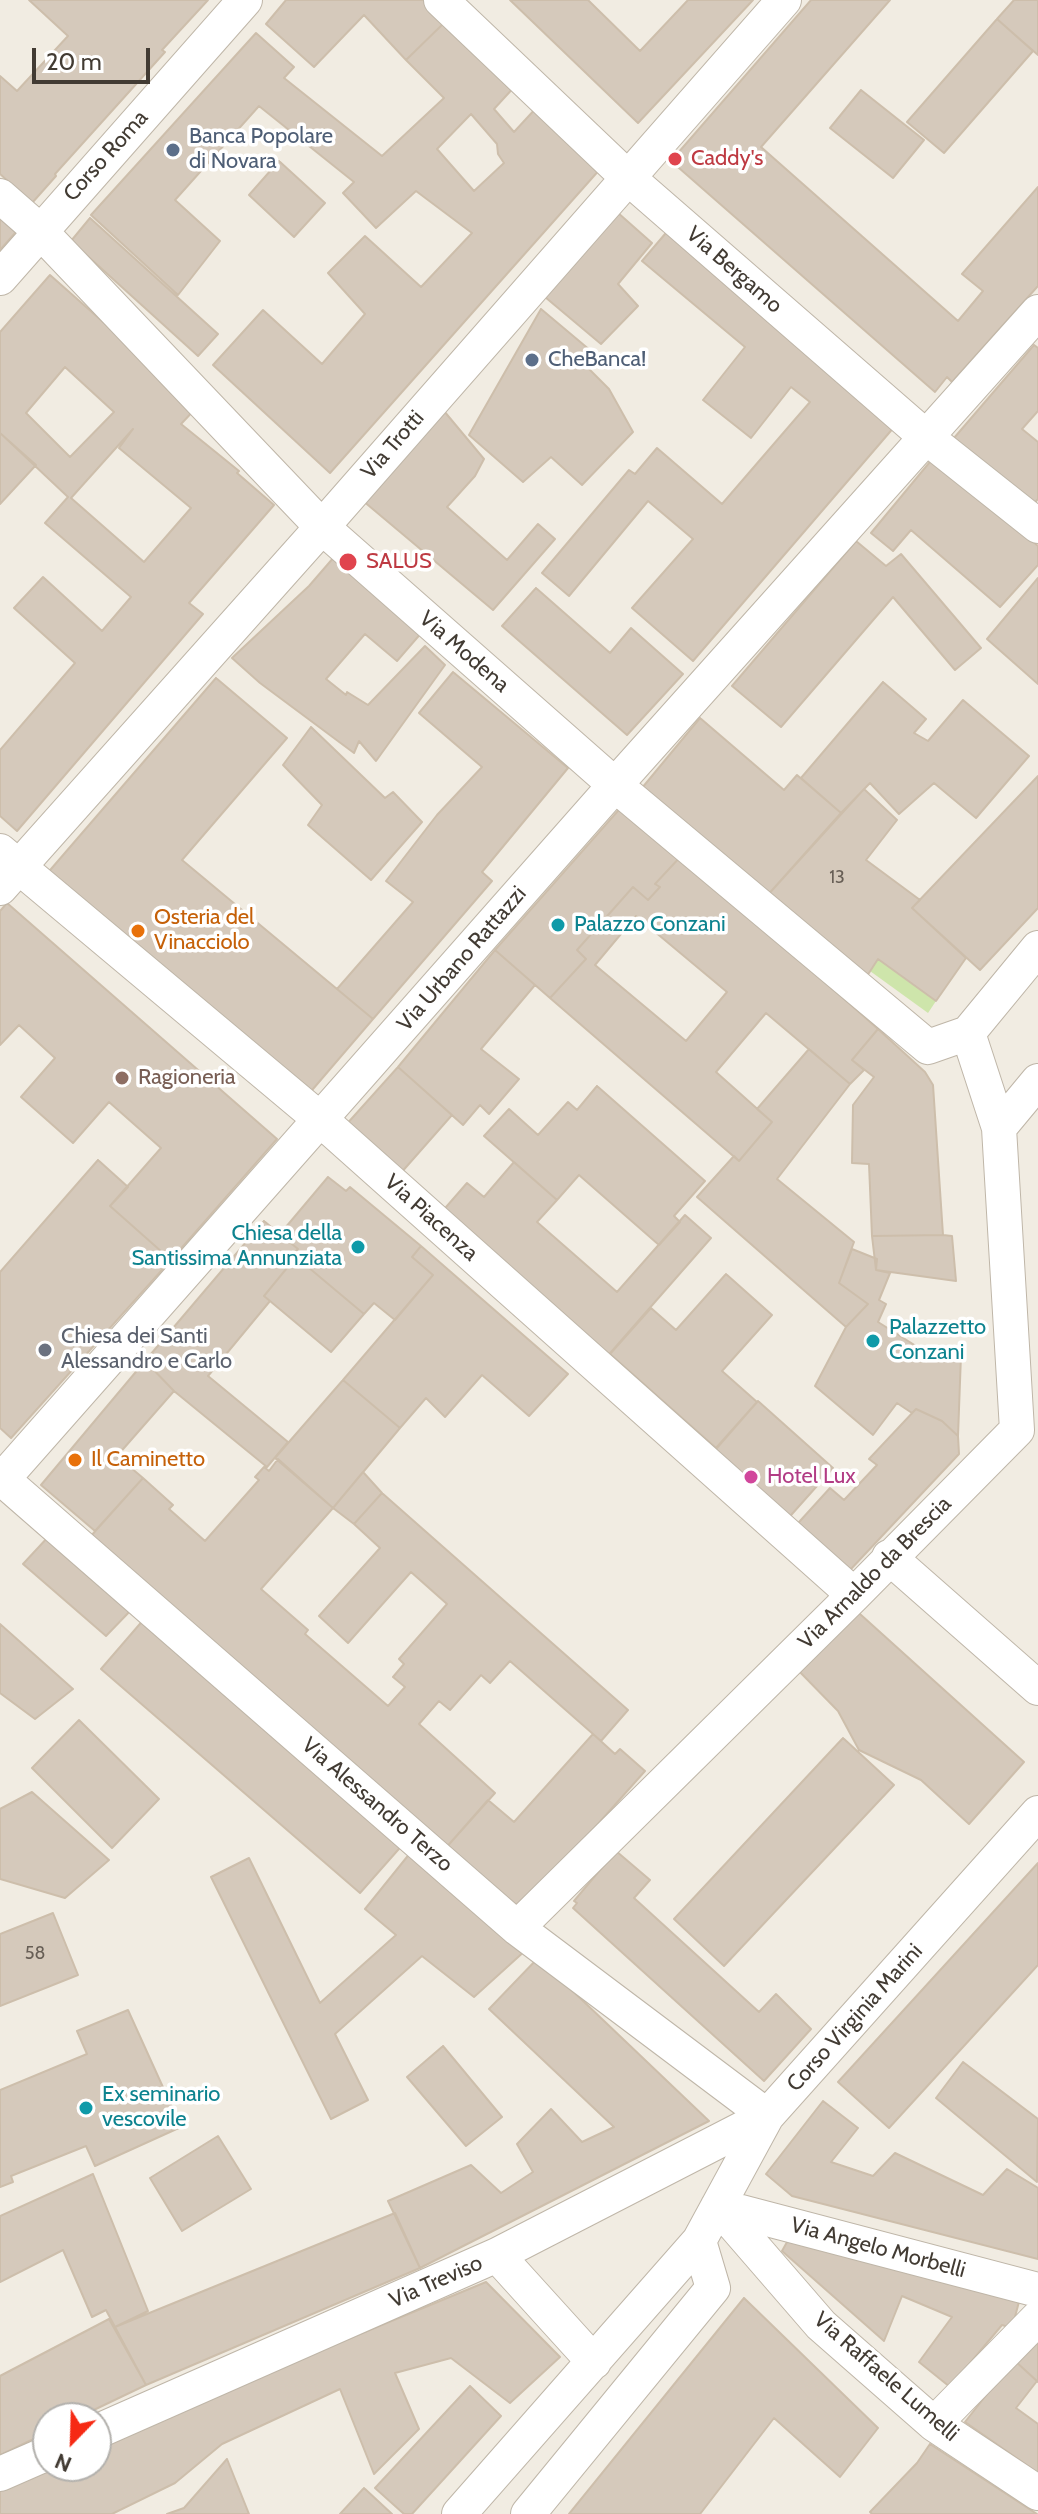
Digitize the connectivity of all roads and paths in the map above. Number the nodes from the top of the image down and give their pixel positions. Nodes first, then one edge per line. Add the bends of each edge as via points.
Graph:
1 (245, 0) edge
2 (441, 0) edge
3 (784, 0) edge
4 (626, 176) junction
5 (0, 196) edge
6 (40, 231) junction
7 (0, 278) edge
8 (1038, 312) edge
9 (926, 437) junction
10 (1038, 526) edge
11 (322, 527) junction
12 (615, 785) junction
13 (6, 869) edge
14 (1038, 948) edge
15 (968, 1033) junction
16 (1038, 1081) edge
17 (321, 1120) junction
18 (999, 1128) junction
19 (1028, 1439) edge
20 (1, 1480) edge
21 (889, 1557) junction
22 (854, 1595) junction
23 (1038, 1688) edge
24 (1038, 1813) edge
25 (517, 1928) junction
26 (767, 2116) junction
27 (718, 2206) junction
28 (699, 2241) junction
29 (497, 2255) junction
30 (1038, 2290) edge
31 (1038, 2318) edge
32 (594, 2362) junction
33 (934, 2424) junction
34 (112, 2425) edge
35 (32, 2460) edge
36 (0, 2474) edge
37 (1038, 2493) edge
38 (459, 2514) edge
39 (528, 2514) edge

1 - 6 street, Corso Roma
2 - 4 street, Via Bergamo
3 - 4 street, Via Trotti
4 - 9 street, Via Bergamo
4 - 11 street, Via Trotti
5 - 6 street, Via Modena
6 - 7 street, Corso Roma
6 - 11 street, Via Modena
8 - 9 street, Via Urbano Rattazzi
9 - 10 street, Via Bergamo
9 - 12 street, Via Urbano Rattazzi
11 - 12 street, Via Modena
11 - 13 street, Via Trotti
12 - 15 street, Via Modena via 928,1047
12 - 17 street, Via Urbano Rattazzi
13 - 17 street, Via Piacenza
14 - 15 street
15 - 18 street, Via Arnaldo da Brescia
16 - 18 street
17 - 20 street, Via Urbano Rattazzi
17 - 22 street, Via Piacenza
18 - 19 street, Via Arnaldo da Brescia
19 - 21 street, Via Arnaldo da Brescia
20 - 25 street, Via Alessandro Terzo
21 - 22 street, Via Arnaldo da Brescia
21 - 23 street
22 - 25 street, Via Arnaldo da Brescia
24 - 26 street, Corso Virginia Marini
25 - 26 street, Via Alessandro Terzo
26 - 27 street, Corso Virginia Marini
26 - 29 street, Via Treviso
27 - 28 street, Corso Virginia Marini
27 - 30 street, Via Angelo Morbelli
27 - 33 street, Via Raffaele Lumelli via 821,2325
28 - 32 street, Corso Virginia Marini
28 - 39 street via 713,2288
29 - 32 street
29 - 34 street, Via Treviso
31 - 33 street
32 - 38 street, Corso Virginia Marini
33 - 37 street, Via Raffaele Lumelli
35 - 36 street

